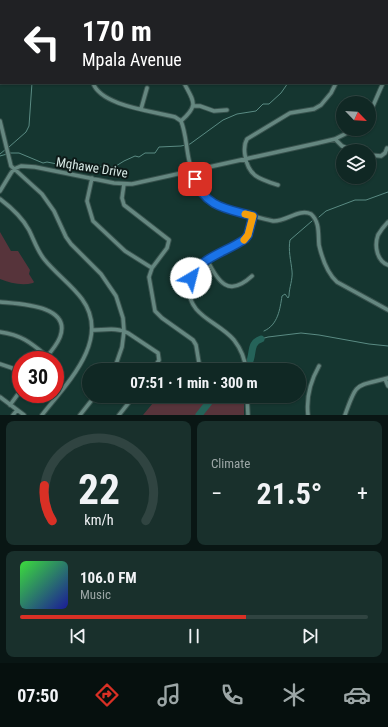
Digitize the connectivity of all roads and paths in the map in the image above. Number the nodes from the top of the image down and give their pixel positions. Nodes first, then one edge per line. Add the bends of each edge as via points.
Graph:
1 (93, 84) edge
2 (185, 84) edge
3 (336, 84) edge
4 (383, 84) edge
5 (147, 88) dead end
6 (376, 99) edge
7 (193, 106) junction
8 (141, 109) junction
9 (228, 110) dead end
10 (0, 121) edge
11 (181, 121) junction
12 (341, 136) edge
13 (335, 139) junction
14 (340, 144) edge
15 (387, 148) dead end
16 (376, 156) edge
17 (246, 160) junction
18 (14, 170) junction
19 (192, 171) junction
20 (92, 178) junction
21 (124, 184) junction
22 (278, 185) dead end
23 (0, 191) edge
24 (0, 199) edge
25 (253, 216) junction
26 (388, 222) edge
27 (207, 260) junction
28 (388, 265) edge
29 (152, 268) junction
30 (252, 276) dead end
31 (0, 302) edge
32 (388, 310) edge
33 (92, 330) junction
34 (124, 330) junction
35 (0, 332) edge
36 (39, 351) edge
37 (51, 351) edge
38 (117, 363) edge
39 (158, 363) edge
40 (199, 363) dead end
41 (245, 363) edge
42 (0, 364) edge
43 (318, 366) dead end
44 (12, 368) edge
45 (386, 379) edge
46 (388, 386) edge
47 (0, 397) edge
48 (12, 402) edge
49 (89, 403) edge
50 (128, 403) edge
51 (247, 403) edge
52 (10, 405) junction
53 (17, 410) junction
54 (13, 415) edge
55 (24, 415) edge
56 (42, 415) edge
57 (80, 415) edge
58 (119, 415) edge
59 (248, 415) edge
60 (308, 415) edge
61 (345, 415) edge

1 - 8 street via 105,97
2 - 7 street
3 - 17 street via 322,104 290,113 249,137 244,146
4 - 6 street
5 - 8 street
7 - 9 street via 214,111
7 - 11 street
8 - 11 street via 175,117
10 - 18 street
11 - 19 street
12 - 13 street, Mqhawe Drive
13 - 14 street
13 - 17 street, Mqhawe Drive
15 - 16 street via 381,156
17 - 19 street, Mqhawe Drive
17 - 22 street via 253,174
18 - 20 street, Mqhawe Drive via 26,166
18 - 23 street
18 - 34 street via 42,194 71,244 98,270 113,290 120,306
19 - 21 street, Mqhawe Drive
19 - 25 street via 199,190 212,203
20 - 21 street, Mqhawe Drive
20 - 29 street via 87,201 93,221 125,251
21 - 29 street via 124,205 169,240 167,248
24 - 33 street via 24,222 43,258 83,300 89,313
25 - 27 street via 245,239
25 - 32 street via 279,221 303,212 311,214 316,222 321,251 331,276 337,282
26 - 28 street via 380,231 377,243 379,259
27 - 30 street via 220,281 227,285 240,285
27 - 41 street via 196,269 191,278 190,299 200,314 234,340
29 - 40 street via 149,277 155,311 193,340
31 - 37 street via 42,308 56,315 61,325 61,335
33 - 34 street
33 - 56 street via 90,342 79,366
34 - 38 street via 122,348
34 - 39 street via 158,353 160,360
35 - 36 street via 19,336
42 - 44 street
43 - 60 street via 310,384 307,399
45 - 46 street
45 - 61 street via 357,387
47 - 52 street
48 - 52 street
49 - 57 street
50 - 58 street
51 - 59 street
52 - 53 street
53 - 54 street
53 - 55 street

